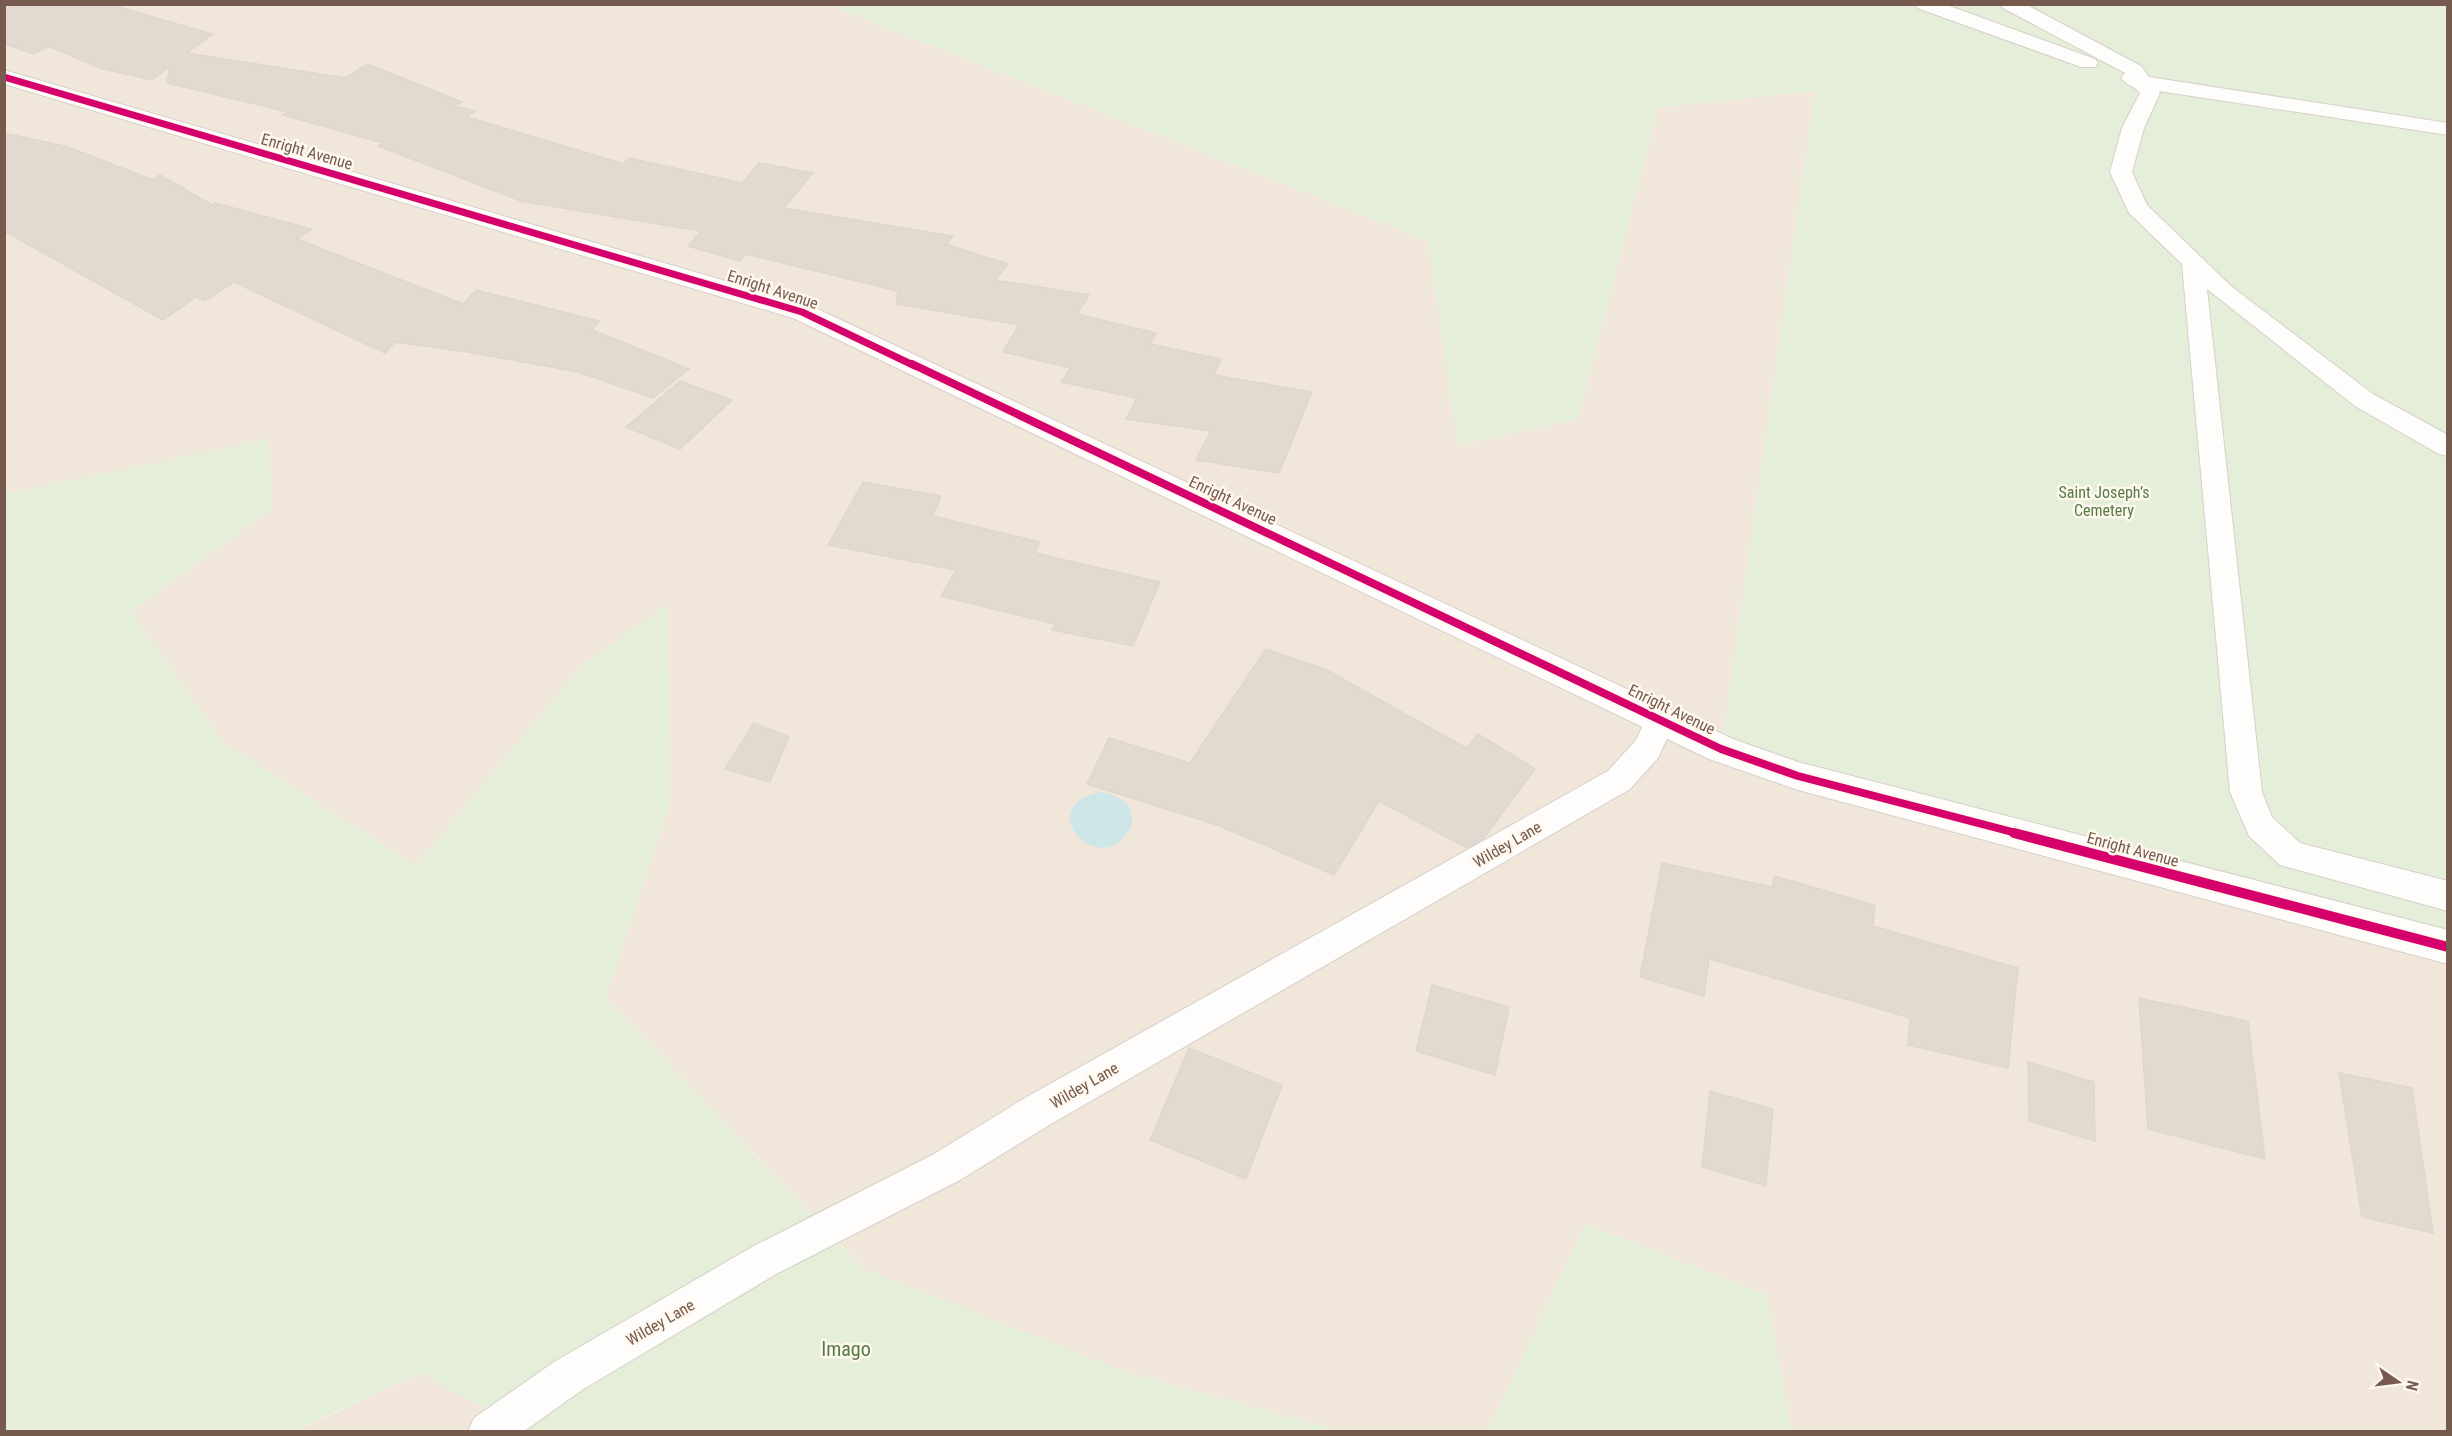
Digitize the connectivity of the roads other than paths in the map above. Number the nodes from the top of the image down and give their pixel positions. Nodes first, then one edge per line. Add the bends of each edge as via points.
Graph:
1 (1924, 4) edge
2 (2010, 4) edge
3 (4, 77) edge
4 (2142, 82) junction
5 (2448, 129) edge
6 (2193, 263) junction
7 (2448, 447) edge
8 (1661, 719) junction
9 (2448, 896) edge
10 (2448, 947) edge
11 (488, 1431) edge

1 - 4 lane
2 - 4 lane via 2134,70
3 - 8 street, Enright Avenue via 802,312
4 - 5 lane
4 - 6 lane via 2150,93 2133,128 2121,172 2137,208
6 - 7 lane via 2224,292 2364,400
6 - 9 lane via 2246,792 2260,826 2291,855
8 - 10 street, Enright Avenue via 1721,749 1798,776
8 - 11 lane, Wildey Lane via 1647,749 1619,780 1038,1111 947,1167 756,1266 568,1376

